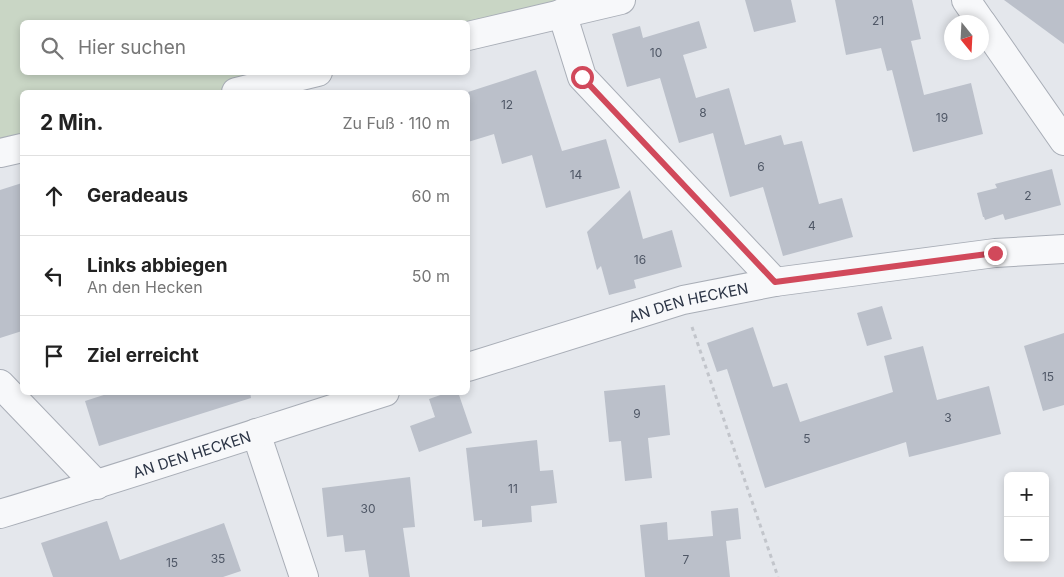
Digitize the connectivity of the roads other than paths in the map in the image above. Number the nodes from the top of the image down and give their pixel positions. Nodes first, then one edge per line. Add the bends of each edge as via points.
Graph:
1 (622, 0) edge
2 (966, 0) edge
3 (562, 13) junction
4 (976, 15) edge
5 (989, 34) edge
6 (470, 36) edge
7 (306, 75) edge
8 (244, 90) edge
9 (1064, 141) edge
10 (20, 148) edge
11 (0, 153) edge
12 (1064, 249) edge
13 (775, 282) junction
14 (470, 366) edge
15 (0, 384) edge
16 (376, 395) edge
17 (256, 433) junction
18 (97, 485) junction
19 (0, 514) edge
20 (304, 577) edge

1 - 3 street
2 - 4 street
3 - 6 street
3 - 13 street via 582,77
5 - 9 street
7 - 8 street
10 - 11 street
12 - 13 street, AN DEN HECKEN via 995,253
13 - 14 street, AN DEN HECKEN via 683,300
15 - 18 street
16 - 17 street, AN DEN HECKEN
17 - 18 street, AN DEN HECKEN
17 - 20 street
18 - 19 street, AN DEN HECKEN

